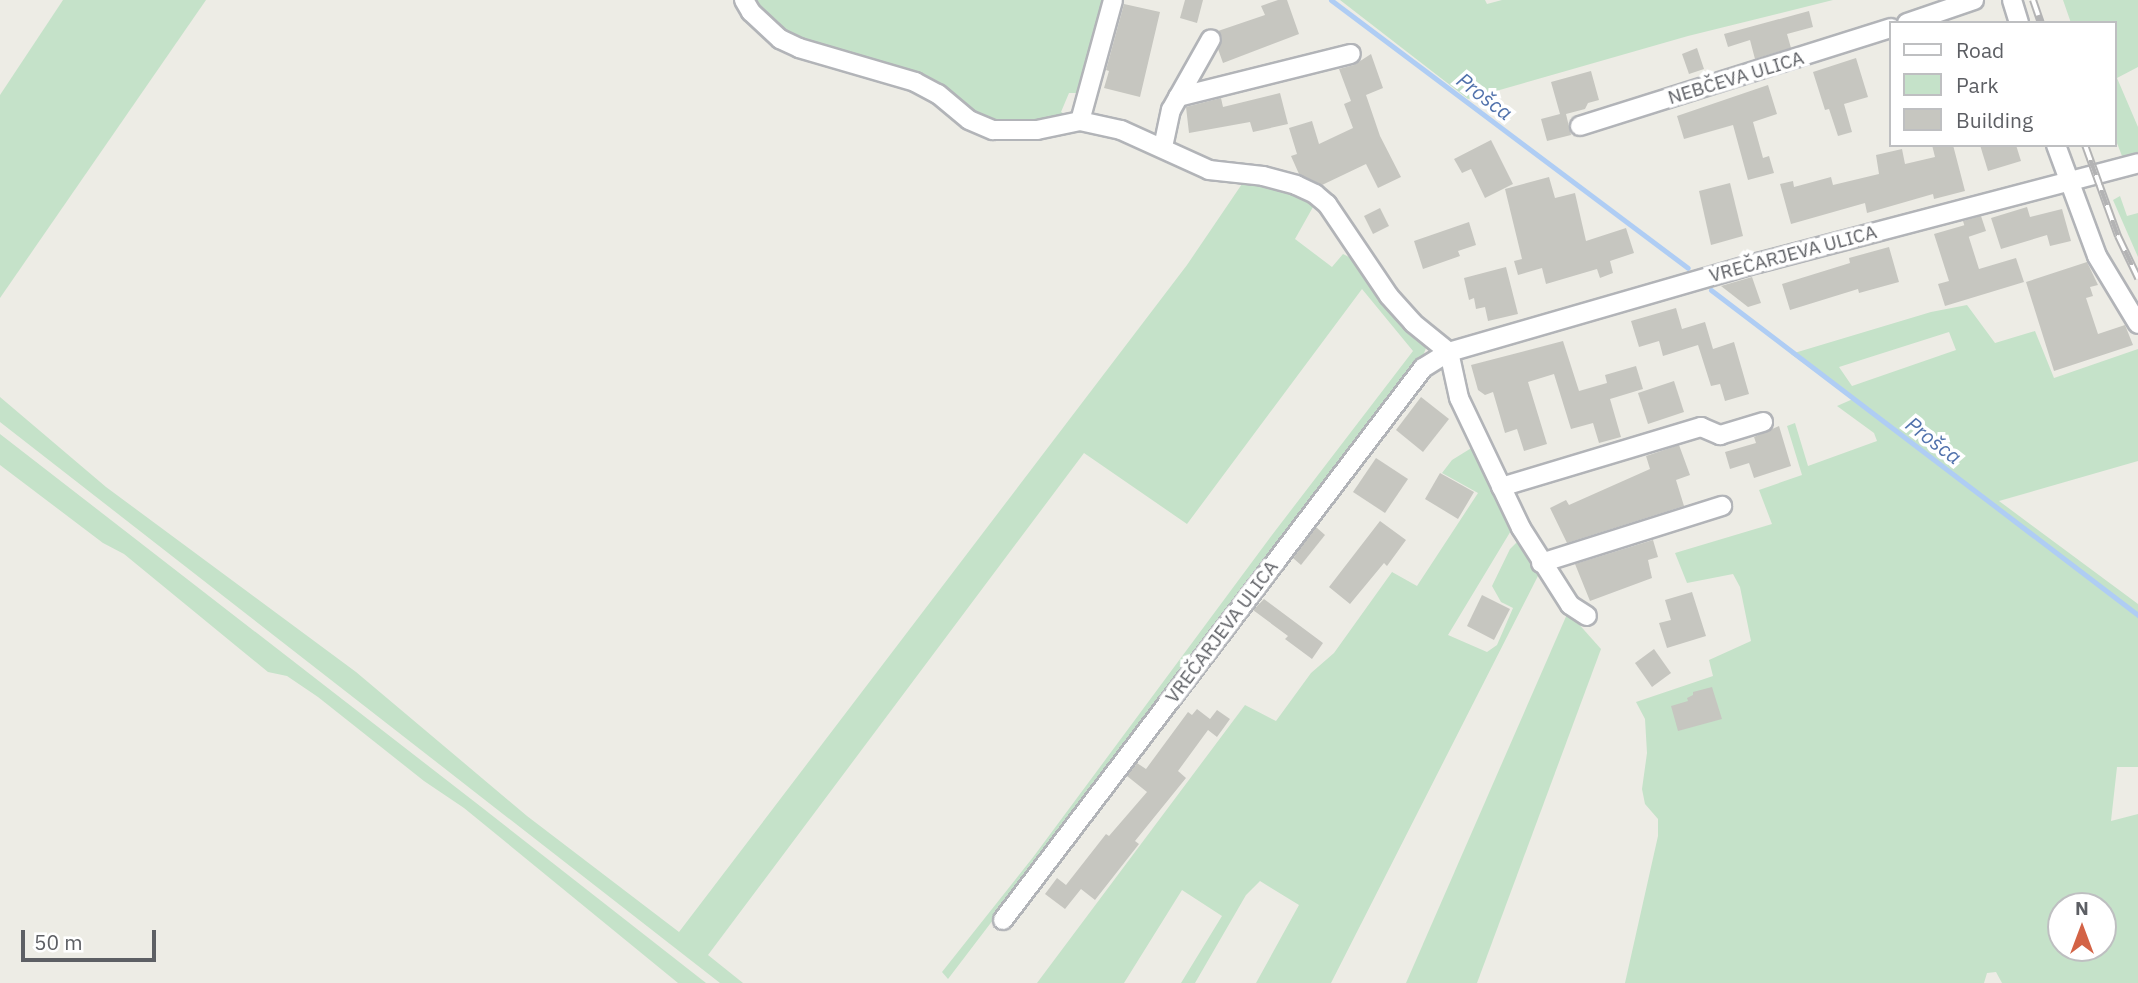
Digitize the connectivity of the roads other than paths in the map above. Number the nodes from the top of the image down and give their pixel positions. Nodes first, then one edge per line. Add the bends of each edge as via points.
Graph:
1 (744, 0) edge
2 (1113, 0) edge
3 (1975, 0) edge
4 (2012, 0) edge
5 (1913, 21) edge
6 (2018, 21) edge
7 (1890, 28) edge
8 (1211, 39) dead end
9 (1351, 54) dead end
10 (1178, 97) junction
11 (1080, 121) junction
12 (1580, 126) dead end
13 (1163, 147) junction
14 (2057, 147) edge
15 (2138, 163) edge
16 (2067, 180) junction
17 (2138, 324) edge
18 (1449, 352) junction
19 (1763, 422) dead end
20 (1501, 487) junction
21 (1722, 506) dead end
22 (1541, 563) junction
23 (1587, 616) dead end
24 (1003, 920) dead end

1 - 11 street via 780,39 915,82 969,120 993,130 1037,130
2 - 11 street
3 - 5 street
4 - 6 street
7 - 12 street, NEBČEVA ULICA
8 - 10 street
9 - 10 street
10 - 13 street via 1168,118
11 - 13 street via 1121,130
13 - 18 street via 1209,170 1263,176 1315,194 1389,296
14 - 16 street
15 - 16 street, VREČARJEVA ULICA
16 - 17 street via 2097,256
16 - 18 street, VREČARJEVA ULICA
18 - 20 street via 1459,398
18 - 24 street, VREČARJEVA ULICA via 1423,368
19 - 20 street via 1720,435 1701,427
20 - 22 street
21 - 22 street
22 - 23 street via 1570,605

